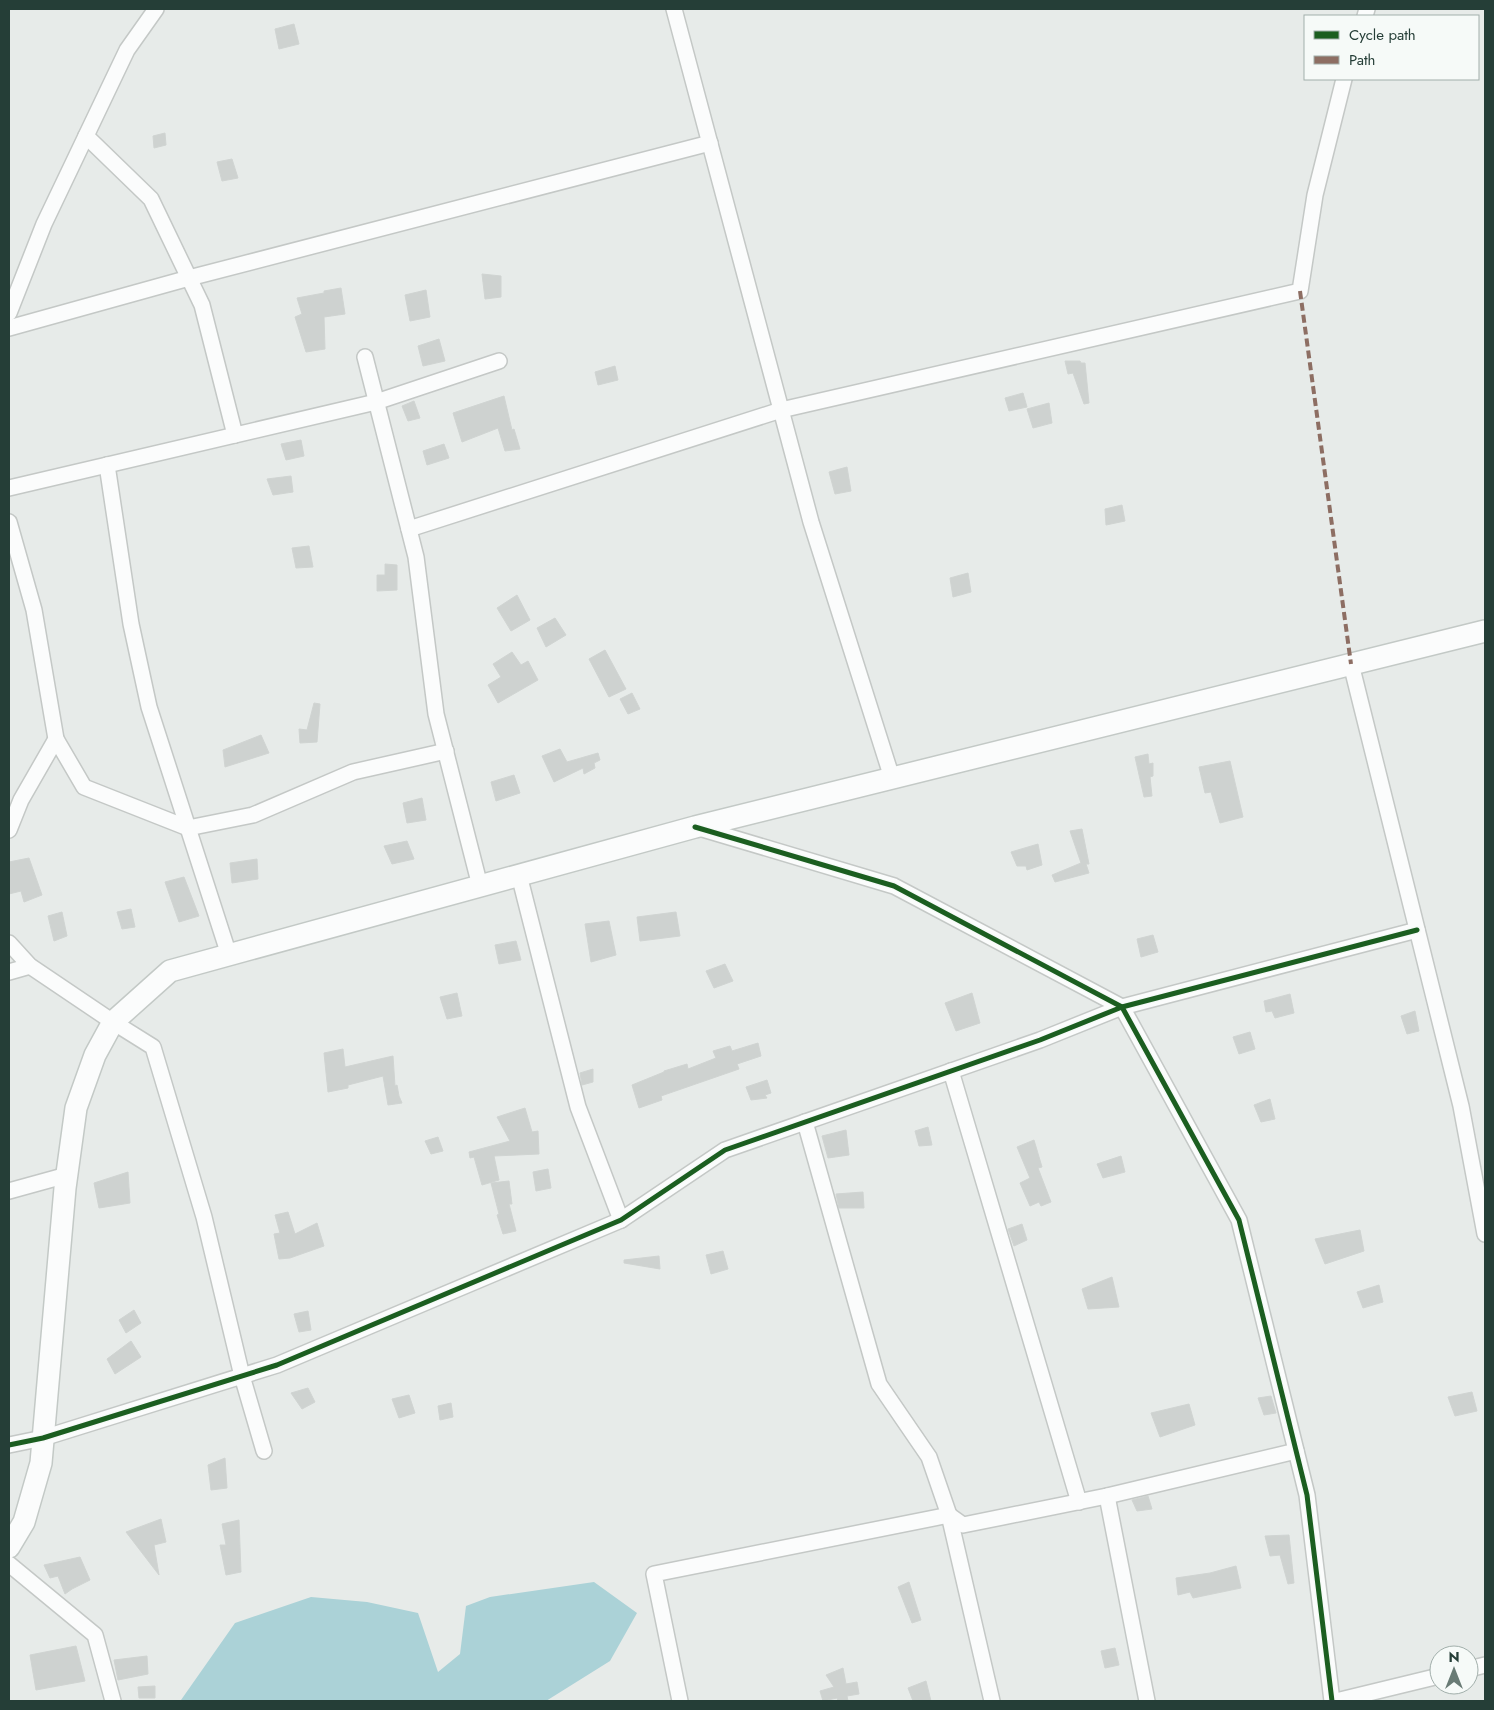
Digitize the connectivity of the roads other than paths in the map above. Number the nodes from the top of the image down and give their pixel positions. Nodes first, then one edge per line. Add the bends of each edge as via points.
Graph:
1 (156, 9) edge
2 (674, 9) edge
3 (1344, 80) edge
4 (86, 136) junction
5 (710, 143) junction
6 (189, 278) junction
7 (9, 313) edge
8 (9, 328) edge
9 (364, 357) dead end
10 (499, 361) dead end
11 (376, 402) junction
12 (781, 410) junction
13 (235, 435) junction
14 (106, 466) junction
15 (9, 488) edge
16 (9, 522) edge
17 (409, 529) junction
18 (1485, 631) edge
19 (1351, 664) junction
20 (56, 739) junction
21 (446, 751) junction
22 (892, 778) junction
23 (694, 826) junction
24 (188, 828) junction
25 (9, 830) edge
26 (519, 875) junction
27 (480, 886) junction
28 (1417, 930) junction
29 (9, 943) edge
30 (229, 955) junction
31 (30, 966) junction
32 (9, 972) edge
33 (1122, 1007) junction
34 (112, 1022) junction
35 (951, 1071) junction
36 (805, 1122) junction
37 (67, 1175) junction
38 (9, 1191) edge
39 (621, 1220) junction
40 (1485, 1234) edge
41 (242, 1376) junction
42 (43, 1438) junction
43 (9, 1445) edge
44 (264, 1450) dead end
45 (1296, 1451) junction
46 (1107, 1496) junction
47 (1079, 1502) junction
48 (949, 1515) junction
49 (9, 1547) edge
50 (9, 1564) edge
51 (1429, 1678) edge
52 (113, 1701) edge
53 (680, 1701) edge
54 (992, 1701) edge
55 (1147, 1701) edge
56 (1334, 1701) edge

1 - 4 street via 127,50
2 - 5 street
3 - 12 street via 1315,195 1300,291
4 - 6 street via 151,199
4 - 7 street via 44,224
5 - 6 street
5 - 12 street
6 - 8 street
6 - 13 street via 202,306
9 - 11 street
10 - 11 street
11 - 13 street
11 - 17 street
12 - 17 street
12 - 22 street via 811,522
13 - 14 street
14 - 15 street
14 - 24 street via 131,624 149,707
16 - 20 street via 34,610
17 - 21 street via 416,557 436,714
18 - 19 main road
19 - 22 main road
19 - 28 street
20 - 24 street via 84,787
20 - 25 street via 21,800
21 - 24 street via 353,772 253,815
21 - 27 street
22 - 23 main road
23 - 26 main road
23 - 33 street via 894,886
24 - 30 street
26 - 27 main road
26 - 39 street via 578,1107
27 - 30 main road
28 - 33 street
28 - 40 street via 1461,1106
29 - 31 street
30 - 34 main road via 170,972
31 - 32 street
31 - 34 street
33 - 35 street
33 - 45 street via 1239,1220
34 - 37 main road via 95,1055 76,1108
34 - 41 street via 154,1047 204,1217
35 - 36 street
35 - 47 street
36 - 39 street via 725,1150
36 - 48 street via 879,1384 929,1457
37 - 38 street
37 - 42 main road
39 - 41 street via 277,1365
41 - 42 street
41 - 44 street
42 - 43 street
42 - 49 main road via 41,1463 24,1522
45 - 46 street
45 - 56 street via 1307,1495
46 - 47 street
46 - 55 street
47 - 48 street via 963,1525
48 - 53 street via 654,1574
48 - 54 street
50 - 52 street via 95,1635
51 - 56 street

